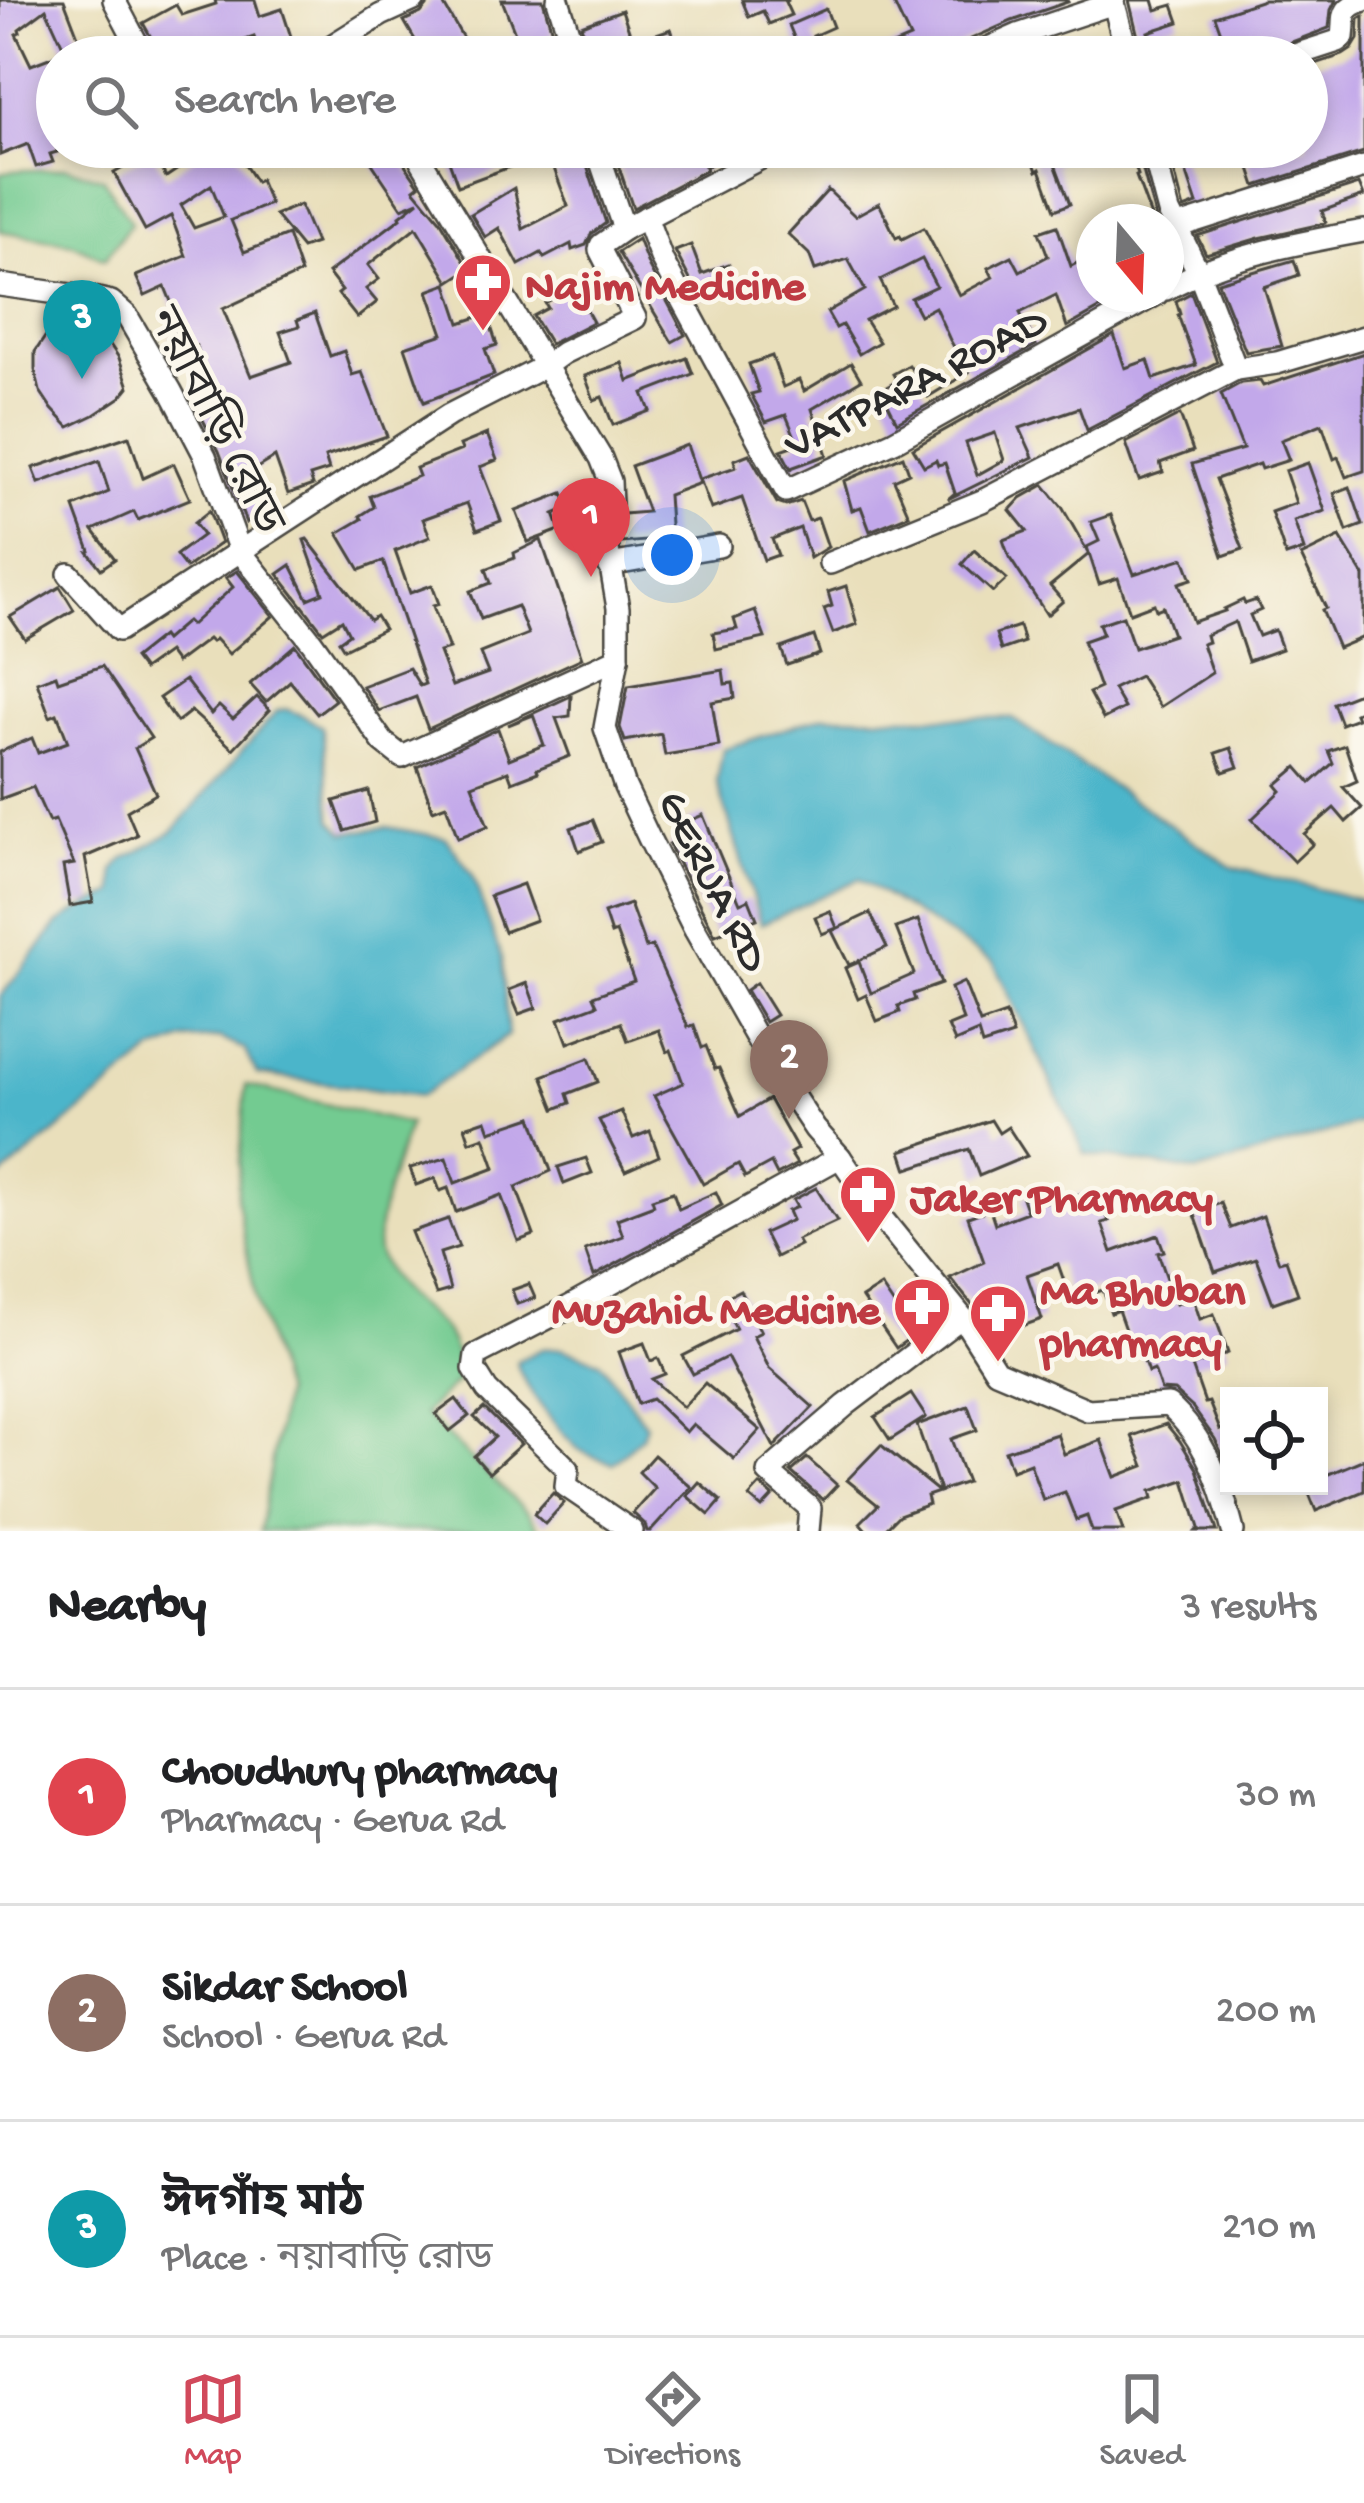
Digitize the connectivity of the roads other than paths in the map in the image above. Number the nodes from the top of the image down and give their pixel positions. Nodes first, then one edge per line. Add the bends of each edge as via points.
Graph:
1 (114, 0) edge
2 (414, 0) edge
3 (559, 0) edge
4 (1364, 0) edge
5 (1113, 2) edge
6 (133, 36) edge
7 (360, 36) edge
8 (570, 36) edge
9 (1016, 36) edge
10 (1123, 36) edge
11 (1328, 44) edge
12 (1364, 167) edge
13 (426, 168) edge
14 (602, 168) edge
15 (742, 168) edge
16 (1157, 168) edge
17 (1167, 204) edge
18 (646, 218) junction
19 (1184, 224) edge
20 (624, 229) junction
21 (1364, 231) edge
22 (1184, 243) edge
23 (1198, 271) junction
24 (1184, 279) edge
25 (0, 285) edge
26 (1125, 312) edge
27 (1364, 337) edge
28 (544, 367) junction
29 (1236, 370) junction
30 (719, 546) dead end
31 (240, 551) junction
32 (830, 563) dead end
33 (609, 565) junction
34 (69, 574) dead end
35 (618, 658) junction
36 (840, 1157) junction
37 (962, 1317) junction
38 (632, 1531) edge
39 (808, 1531) edge
40 (1233, 1531) edge

1 - 6 street
2 - 7 street via 380,15
3 - 8 street
4 - 11 street via 1346,9 1343,37
5 - 9 street
5 - 10 street
12 - 19 street
13 - 28 street, GERUA RD
14 - 20 street
15 - 18 street
16 - 17 street
18 - 20 street
18 - 26 street, VATPARA ROAD via 786,491 895,441
20 - 28 street via 600,248 635,318
21 - 23 street
22 - 23 street
23 - 24 street
23 - 29 street
25 - 31 street, নয়াবাড়ি রোড via 111,302 127,316 206,457
27 - 29 street
28 - 31 street via 449,416
28 - 33 street, GERUA RD via 610,481
29 - 32 street via 982,501
30 - 33 street
31 - 34 street via 119,630
31 - 35 street, নয়াবাড়ি রোড via 402,757
33 - 35 street, GERUA RD
35 - 36 street, GERUA RD via 605,728 625,787 768,1058
36 - 37 street, GERUA RD
36 - 38 street via 476,1355 474,1369 487,1390 568,1469 566,1486
37 - 39 street via 768,1472 810,1508
37 - 40 street, GERUA RD via 996,1371 1033,1387 1088,1410 1168,1405 1220,1480

